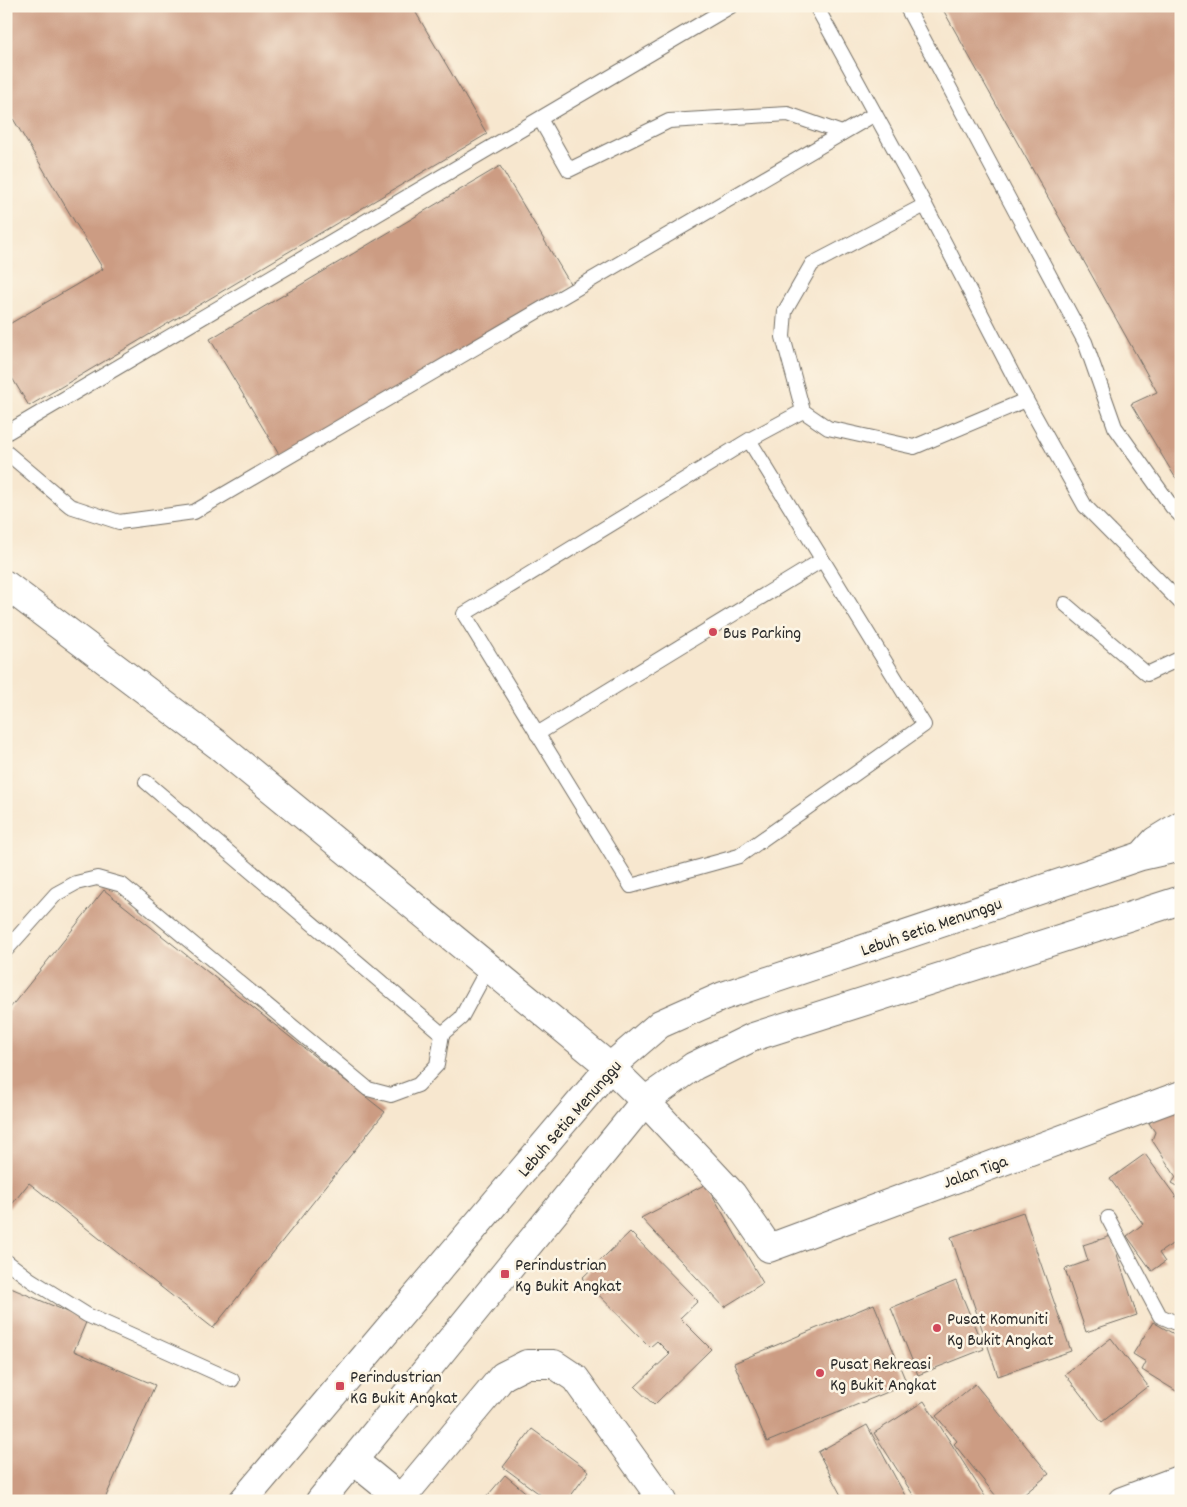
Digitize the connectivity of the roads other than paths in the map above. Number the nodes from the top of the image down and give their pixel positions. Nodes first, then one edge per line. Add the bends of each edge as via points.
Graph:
1 (731, 6) edge
2 (816, 6) edge
3 (906, 6) edge
4 (875, 114) junction
5 (540, 119) junction
6 (842, 133) junction
7 (924, 206) junction
8 (1026, 400) junction
9 (803, 411) junction
10 (6, 433) edge
11 (749, 440) junction
12 (6, 452) edge
13 (1181, 516) edge
14 (822, 560) junction
15 (6, 585) edge
16 (1181, 603) edge
17 (1065, 604) dead end
18 (1181, 658) edge
19 (537, 734) junction
20 (146, 782) dead end
21 (1181, 825) edge
22 (1181, 847) edge
23 (1141, 856) junction
24 (1181, 900) edge
25 (6, 950) edge
26 (488, 968) junction
27 (442, 1034) junction
28 (610, 1067) junction
29 (1181, 1095) edge
30 (645, 1101) junction
31 (1108, 1218) dead end
32 (6, 1261) edge
33 (1181, 1326) edge
34 (232, 1380) dead end
35 (353, 1460) junction
36 (1181, 1479) edge
37 (400, 1500) edge
38 (243, 1501) edge
39 (320, 1501) edge
40 (663, 1501) edge
41 (1122, 1501) edge

1 - 5 lane
2 - 4 lane
3 - 13 lane via 1085,342 1115,426
4 - 6 lane
4 - 7 lane
5 - 6 lane via 570,170 669,121 788,114
5 - 10 lane
6 - 12 lane via 194,512 119,522 70,506
7 - 8 lane
7 - 9 lane via 812,264 785,311 783,337
8 - 9 lane via 914,447 828,428
8 - 16 lane via 1085,506
9 - 11 lane
11 - 14 lane
11 - 19 lane via 464,614
14 - 19 lane
14 - 19 lane via 924,726 739,856 631,886
15 - 26 street via 218,745
17 - 18 lane via 1147,674
20 - 27 lane
21 - 23 street via 1155,841
22 - 23 street, Lebuh Setia Menunggu
23 - 28 street, Lebuh Setia Menunggu via 723,996 660,1024
24 - 30 street via 753,1037 694,1066
25 - 27 lane via 56,894 76,883 97,878 122,885 368,1089 391,1095 418,1085 437,1065
26 - 27 lane via 461,1018
26 - 28 street
28 - 30 street
28 - 38 street, Lebuh Setia Menunggu
29 - 30 street, Jalan Tiga via 769,1248 732,1194
30 - 35 street
31 - 33 lane via 1160,1316
32 - 34 lane via 87,1315
35 - 37 street
35 - 39 street
36 - 41 street
37 - 40 street via 503,1376 527,1364 554,1364 575,1378

